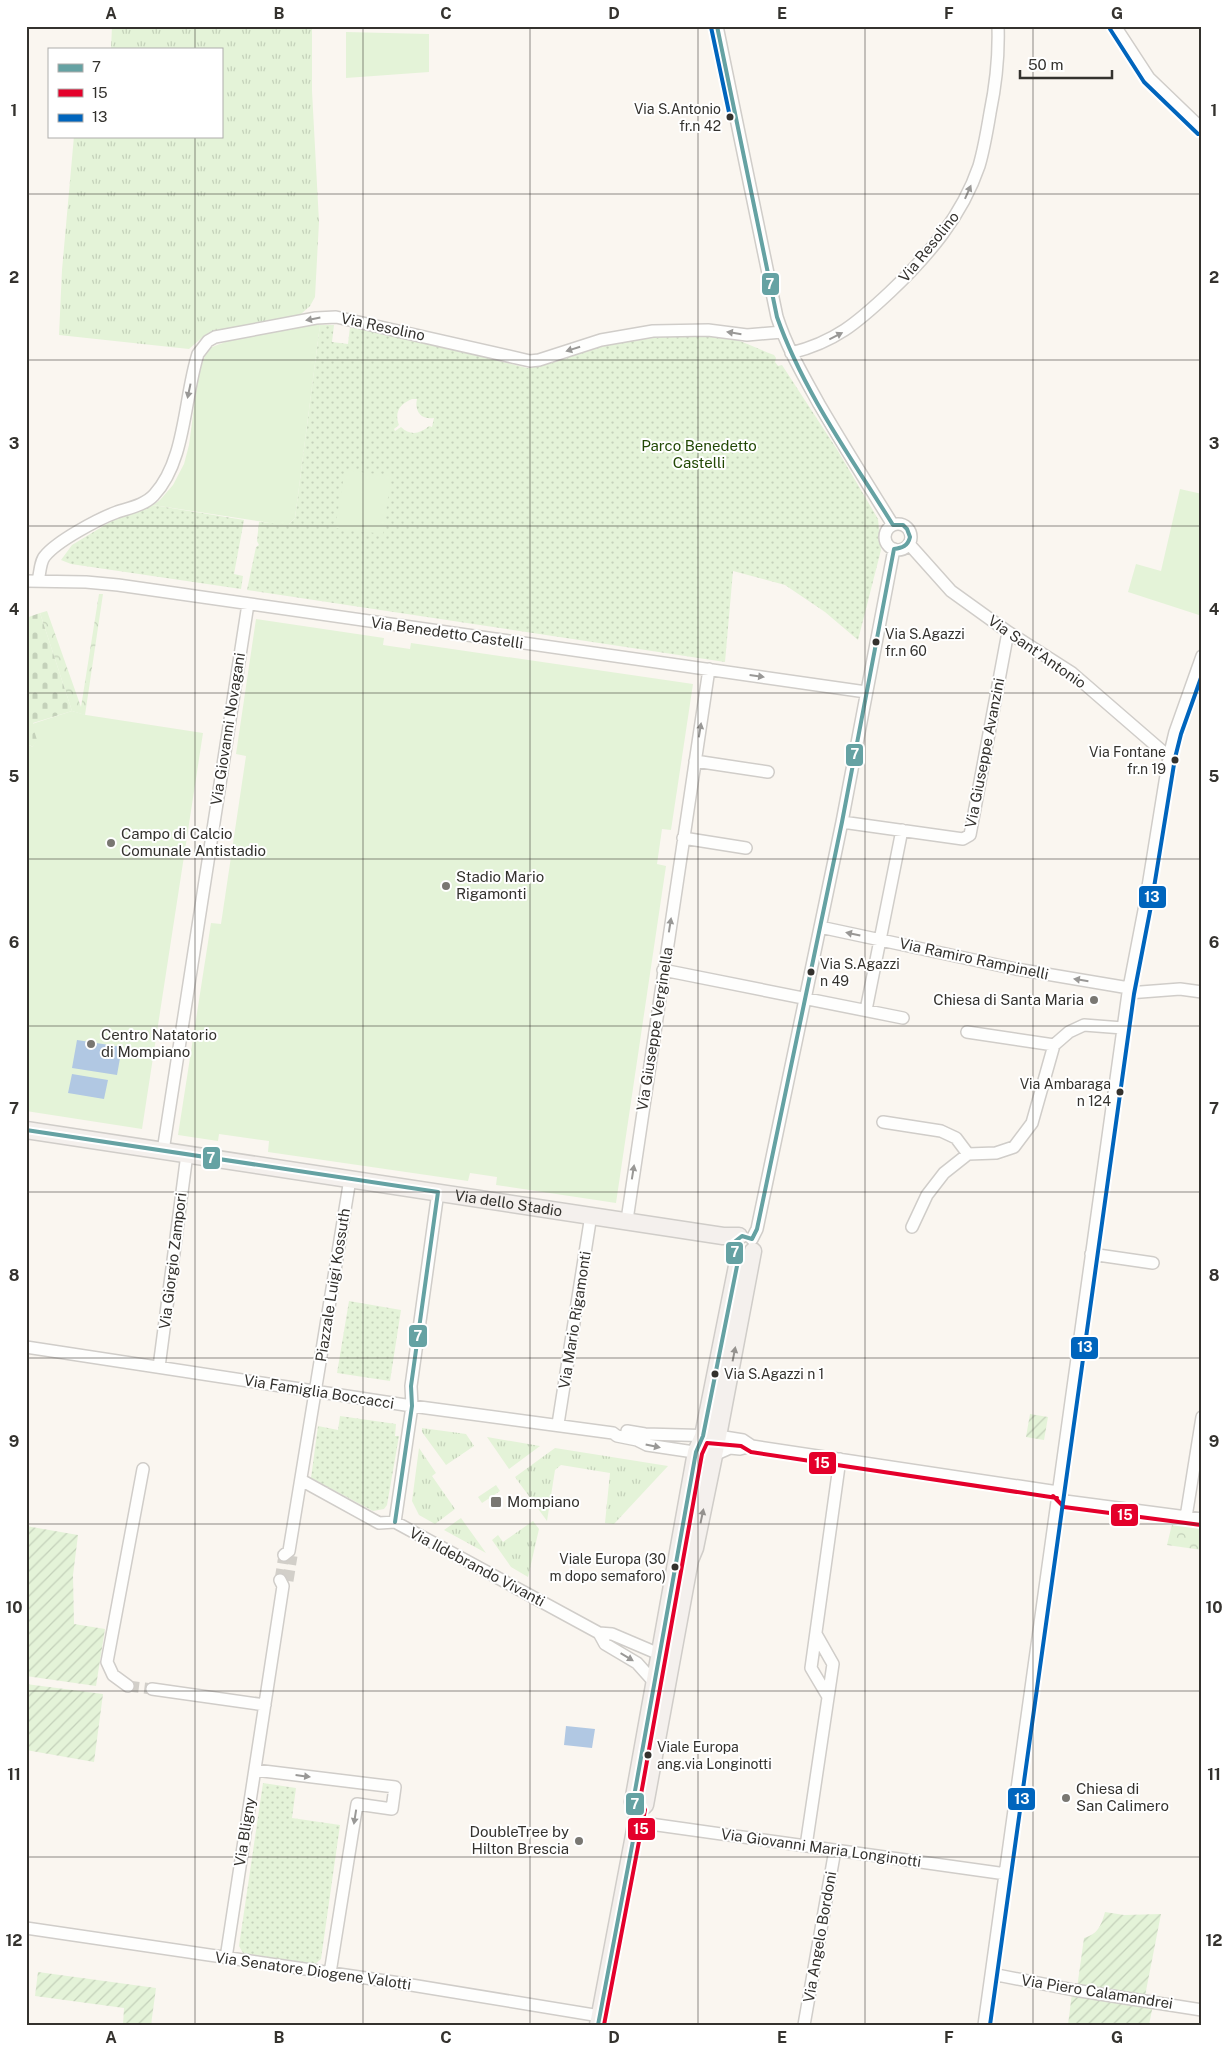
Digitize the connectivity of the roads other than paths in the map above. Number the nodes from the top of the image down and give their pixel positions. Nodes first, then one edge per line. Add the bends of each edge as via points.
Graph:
1 (717, 26) edge
2 (998, 26) edge
3 (1115, 26) edge
4 (1202, 130) edge
5 (782, 332) junction
6 (790, 353) junction
7 (893, 525) junction
8 (908, 544) junction
9 (894, 549) junction
10 (26, 581) edge
11 (38, 581) junction
12 (248, 604) junction
13 (1008, 632) junction
14 (1202, 656) edge
15 (709, 669) junction
16 (866, 692) junction
17 (1169, 757) junction
18 (695, 761) junction
19 (768, 772) dead end
20 (842, 822) junction
21 (902, 830) junction
22 (683, 838) junction
23 (746, 848) dead end
24 (820, 927) junction
25 (880, 939) junction
26 (663, 970) junction
27 (1129, 990) junction
28 (1202, 992) edge
29 (806, 997) junction
30 (866, 1010) junction
31 (904, 1018) dead end
32 (1123, 1028) junction
33 (968, 1032) dead end
34 (1054, 1045) junction
35 (883, 1122) dead end
36 (26, 1130) edge
37 (163, 1151) junction
38 (187, 1154) junction
39 (968, 1154) junction
40 (350, 1179) junction
41 (438, 1192) junction
42 (591, 1215) junction
43 (627, 1220) junction
44 (912, 1227) dead end
45 (740, 1245) junction
46 (1091, 1254) junction
47 (1153, 1263) dead end
48 (26, 1347) edge
49 (159, 1367) junction
50 (316, 1391) junction
51 (412, 1406) junction
52 (1202, 1417) edge
53 (558, 1424) junction
54 (612, 1433) junction
55 (711, 1436) junction
56 (752, 1446) junction
57 (696, 1452) junction
58 (714, 1454) junction
59 (840, 1459) junction
60 (143, 1469) dead end
61 (301, 1480) junction
62 (1058, 1492) junction
63 (1186, 1517) junction
64 (1202, 1519) edge
65 (395, 1522) junction
66 (289, 1554) tunnel mouth
67 (284, 1582) tunnel mouth
68 (599, 1632) junction
69 (816, 1634) junction
70 (659, 1654) junction
71 (654, 1682) junction
72 (128, 1686) tunnel mouth
73 (152, 1689) tunnel mouth
74 (827, 1695) junction
75 (265, 1705) junction
76 (662, 1712) junction
77 (255, 1770) junction
78 (637, 1815) junction
79 (806, 1846) junction
80 (835, 1850) junction
81 (1006, 1874) junction
82 (26, 1928) edge
83 (226, 1958) junction
84 (330, 1973) junction
85 (992, 1974) junction
86 (1202, 2010) edge
87 (599, 2020) edge
88 (804, 2025) edge
89 (984, 2025) edge

1 - 5 street, Via Sant'Antonio
6 -> 2 street, Via Resolino via 834,337 863,318 913,270 957,214 983,153 998,62
3 - 4 street via 1149,78
5 - 6 street, Via Sant'Antonio
5 -> 11 street, Via Resolino via 747,335 708,330 653,331 608,339 530,361 336,317 215,337 198,354 176,456 154,496 60,542 44,557
6 - 7 street, Via Sant'Antonio
7 - 8 street, Via Sant'Antonio via 903,525 909,531
7 - 9 street via 885,535 887,544
8 - 9 street via 905,548
8 - 13 street, Via Sant'Antonio via 951,591
9 - 16 street
10 - 11 street, Via Benedetto Castelli
11 - 12 street, Via Benedetto Castelli via 110,584
12 - 15 street, Via Benedetto Castelli
12 - 37 street, Via Giovanni Novagani
13 - 17 street, Via Sant'Antonio via 1072,673
13 - 21 street, Via Giuseppe Avanzini via 970,835 963,839
14 - 17 street
15 -> 16 street, Via Benedetto Castelli
18 -> 15 street, Via Giuseppe Verginella
16 - 20 street
17 - 27 street
18 - 19 street
18 - 22 street, Via Giuseppe Verginella
20 - 21 street, Via Giuseppe Avanzini
20 - 24 street
21 - 25 street
22 - 23 street
26 -> 22 street, Via Giuseppe Verginella
25 -> 24 street, Via Ramiro Rampinelli
24 - 29 street
27 -> 25 street, Via Ramiro Rampinelli
25 - 30 street
26 - 29 street
43 -> 26 street, Via Giuseppe Verginella
27 - 28 street, Via Ramiro Rampinelli
27 - 32 street
29 - 30 street
29 - 45 street via 757,1229
30 - 31 street
32 - 34 street via 1084,1025 1068,1032
32 - 46 street
33 - 34 street
34 - 39 street via 1032,1122 1014,1147 996,1153
35 - 39 street via 941,1131 956,1138
36 - 37 street, Via dello Stadio
37 - 38 street, Via dello Stadio
38 - 40 street, Via dello Stadio
38 - 49 street, Via Giorgio Zampori
39 - 44 street via 944,1173 927,1195
40 - 41 street, Via dello Stadio
40 - 50 street, Piazzale Luigi Kossuth
41 - 42 street, Via dello Stadio
41 - 51 street via 411,1386
42 - 43 street, Via dello Stadio
42 - 53 street, Via Mario Rigamonti
43 - 45 street, Via dello Stadio
45 - 55 street
46 - 47 street
46 - 62 street
48 - 49 street, Via Famiglia Boccacci
49 - 50 street, Via Famiglia Boccacci
50 - 51 street, Via Famiglia Boccacci
50 - 61 street
51 - 53 street, Via Famiglia Boccacci
51 - 65 street
52 - 63 street
53 - 54 street, Via Famiglia Boccacci
54 - 55 street, Via Famiglia Boccacci via 622,1430 644,1434
54 -> 57 street, Via Famiglia Boccacci via 647,1445
55 - 56 street, Via Famiglia Boccacci via 743,1440
55 - 57 street
55 - 58 street
56 - 58 street, Via Famiglia Boccacci via 730,1448
56 - 59 street, Via Famiglia Boccacci
57 - 58 street, Via Famiglia Boccacci
57 - 70 street
76 -> 58 street via 690,1560
59 - 62 street, Via Famiglia Boccacci
59 - 69 street
60 - 72 street via 107,1662 112,1675
61 - 65 street, Via Ildebrando Vivanti via 379,1523
61 - 66 street
62 - 63 street, Via Famiglia Boccacci via 1065,1500
62 - 81 street
63 - 64 street, Via Famiglia Boccacci
65 - 68 street, Via Ildebrando Vivanti
67 - 75 street, Via Bligny
68 - 70 street, Via Ildebrando Vivanti via 612,1634
68 -> 71 street, Via Ildebrando Vivanti via 605,1644 637,1663
69 - 74 street via 832,1664
69 - 74 street via 811,1668
70 - 71 street
70 - 76 street via 666,1666 658,1702
71 - 78 street via 633,1802
73 - 75 street
74 - 79 street
75 - 77 street, Via Bligny
76 - 78 street via 645,1805
77 - 83 street, Via Bligny
77 -> 84 street via 395,1787 392,1809 357,1804
78 - 79 street, Via Giovanni Maria Longinotti
78 - 87 street
79 - 80 street, Via Giovanni Maria Longinotti
80 - 81 street, Via Giovanni Maria Longinotti
80 - 88 street, Via Angelo Bordoni
81 - 85 street
82 - 83 street, Via Senatore Diogene Valotti
83 - 84 street, Via Senatore Diogene Valotti
84 - 87 street, Via Senatore Diogene Valotti
85 - 86 street, Via Piero Calamandrei
85 - 89 street

